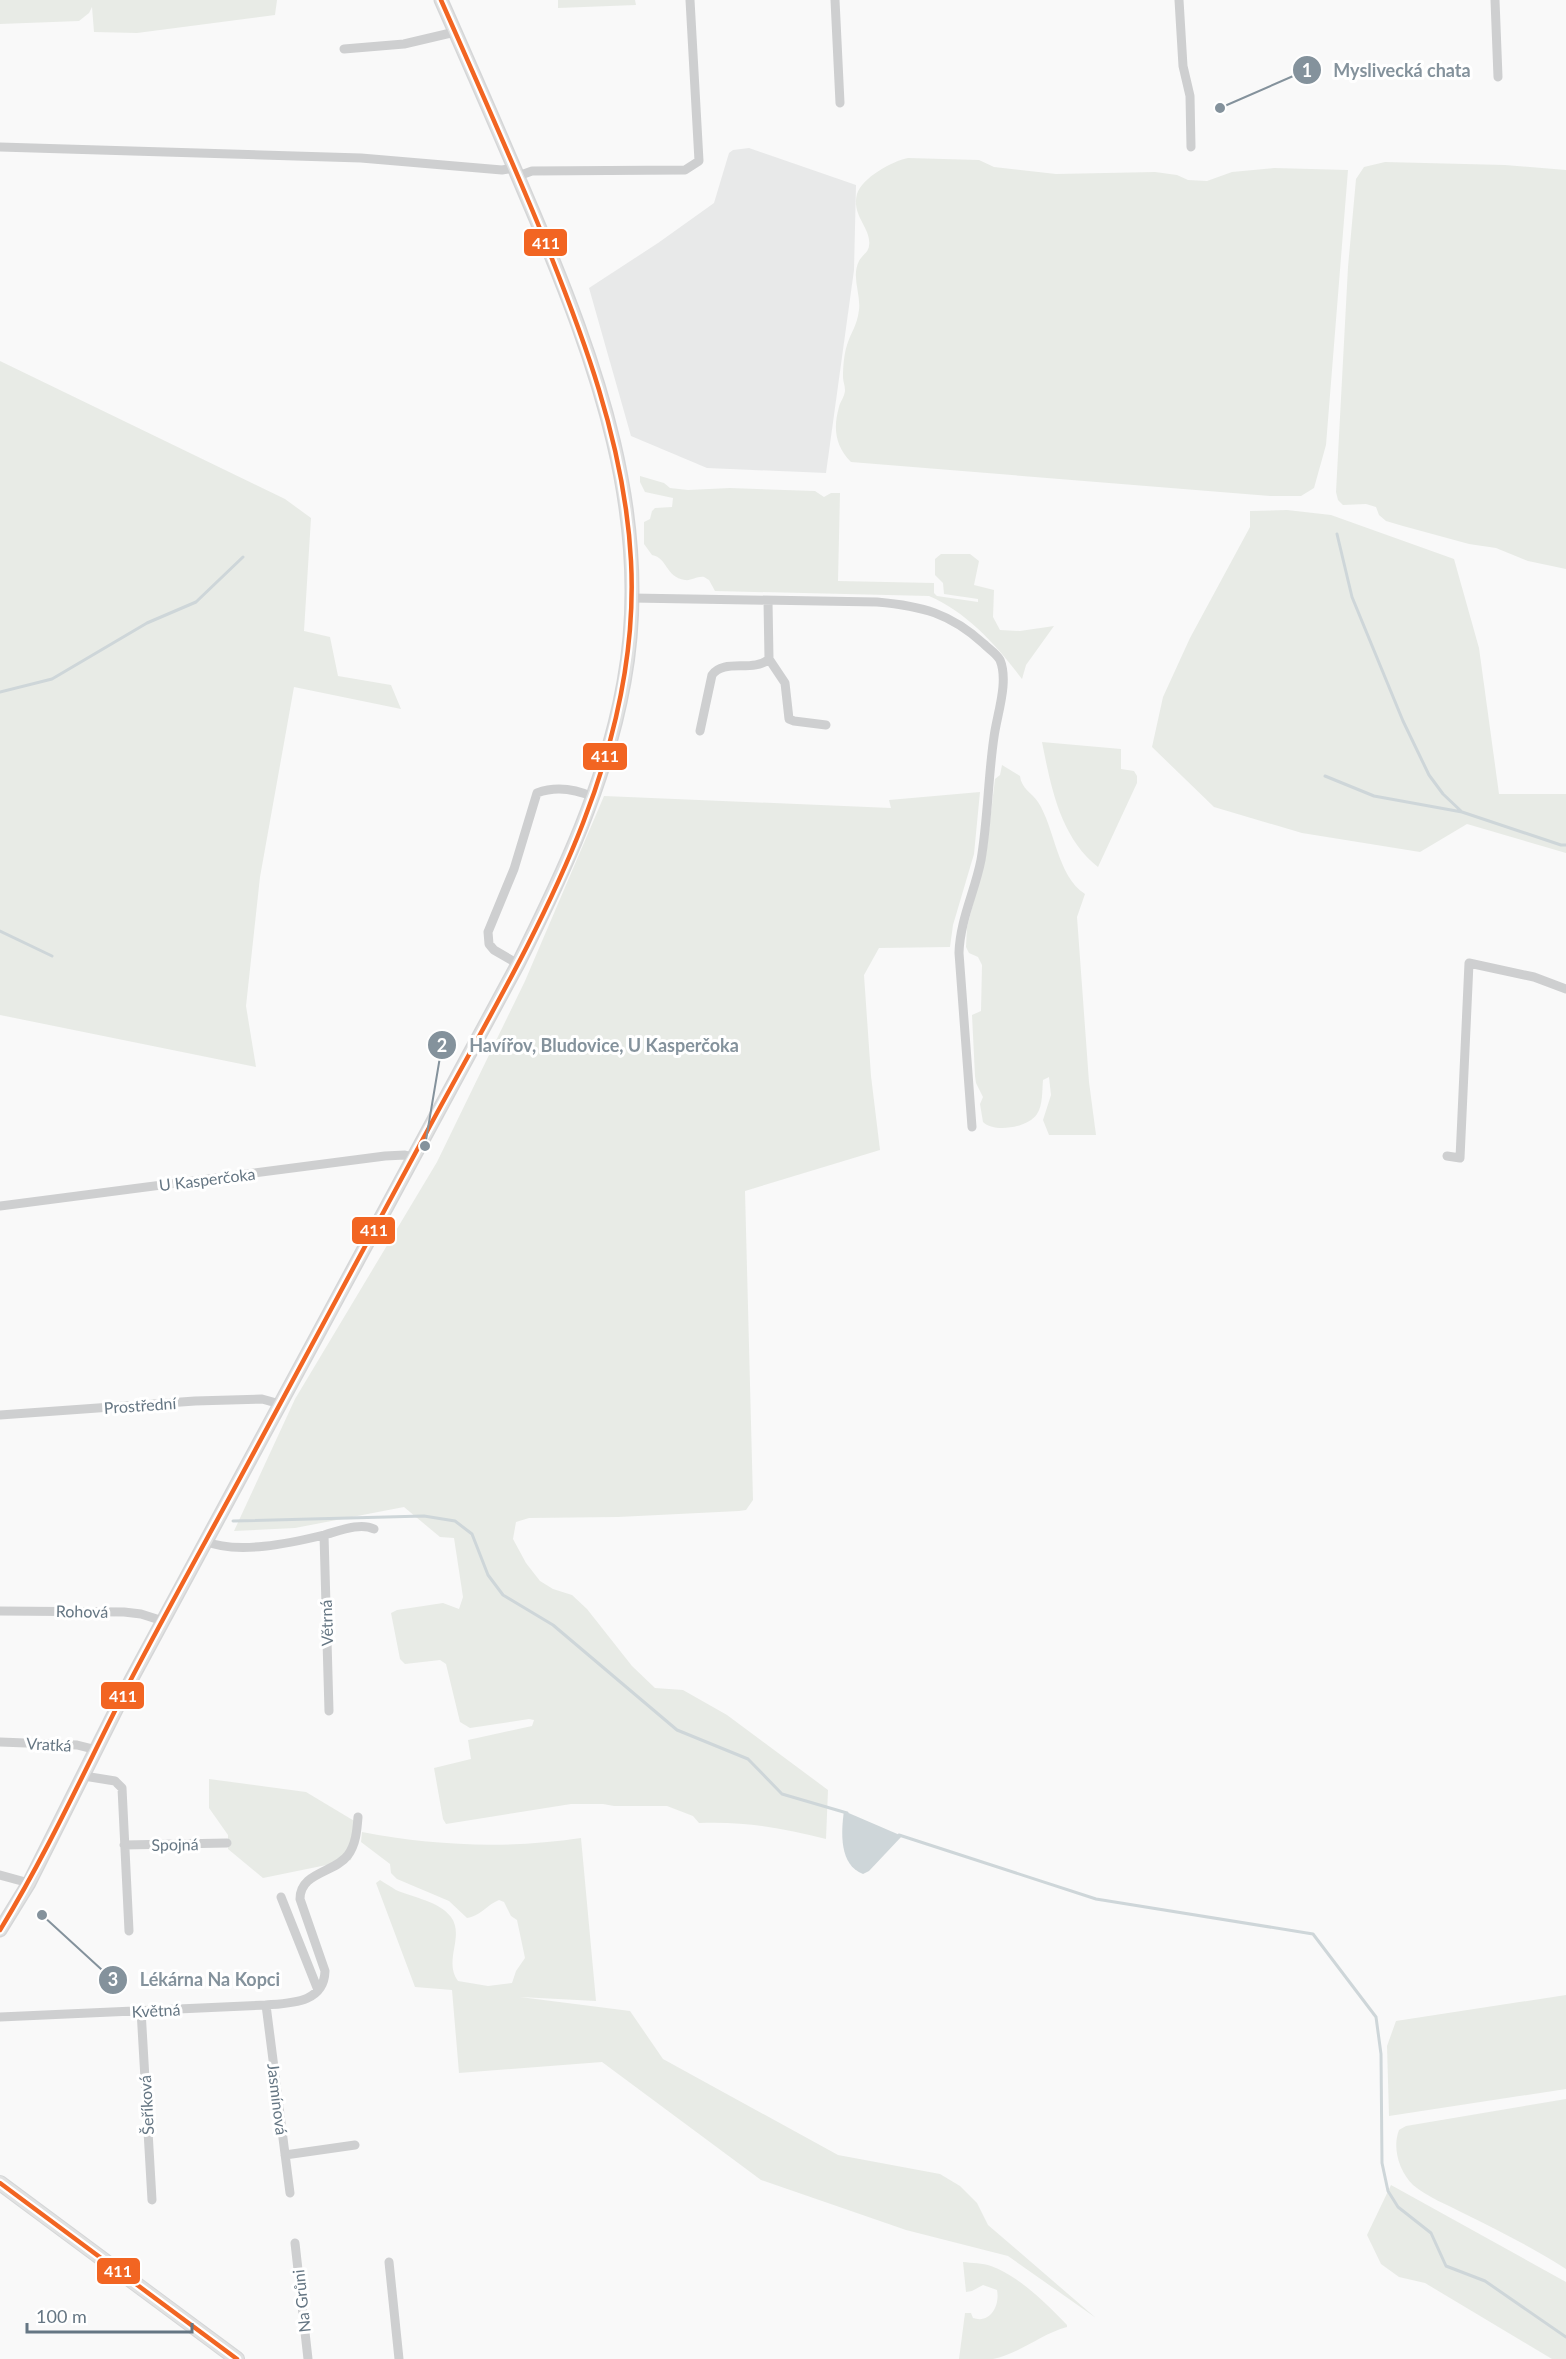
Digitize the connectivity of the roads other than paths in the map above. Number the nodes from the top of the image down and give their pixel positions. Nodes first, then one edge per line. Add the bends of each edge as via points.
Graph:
1 (441, 0) edge
2 (690, 0) edge
3 (836, 0) edge
4 (1179, 0) edge
5 (1495, 0) edge
6 (455, 32) junction
7 (344, 49) dead end
8 (1498, 78) dead end
9 (840, 103) dead end
10 (0, 147) edge
11 (1191, 147) dead end
12 (516, 172) junction
13 (632, 598) junction
14 (768, 601) junction
15 (769, 659) junction
16 (826, 725) dead end
17 (700, 730) dead end
18 (593, 797) junction
19 (518, 964) junction
20 (1566, 990) edge
21 (972, 1127) dead end
22 (1447, 1156) dead end
23 (413, 1157) junction
24 (0, 1206) edge
25 (279, 1404) junction
26 (0, 1415) edge
27 (374, 1530) dead end
28 (324, 1535) junction
29 (206, 1541) junction
30 (0, 1611) edge
31 (163, 1621) junction
32 (329, 1711) dead end
33 (0, 1742) edge
34 (97, 1750) junction
35 (84, 1776) junction
36 (358, 1817) dead end
37 (226, 1843) dead end
38 (124, 1845) junction
39 (0, 1875) edge
40 (29, 1883) junction
41 (281, 1896) dead end
42 (0, 1930) edge
43 (129, 1930) dead end
44 (318, 1990) junction
45 (266, 2005) junction
46 (141, 2010) junction
47 (0, 2017) edge
48 (355, 2145) dead end
49 (285, 2155) junction
50 (0, 2183) edge
51 (290, 2193) dead end
52 (152, 2200) dead end
53 (295, 2243) dead end
54 (389, 2262) dead end
55 (237, 2359) edge
56 (308, 2359) edge
57 (399, 2359) edge

1 - 6 street
2 - 12 street via 699,161 685,170
3 - 9 street
4 - 11 street via 1183,66 1190,96
5 - 8 street
6 - 7 street via 404,44
6 - 12 street
10 - 12 street via 361,158
12 - 13 street via 560,276 607,414 629,519
13 - 14 street
13 - 18 street via 621,699
14 - 15 street
14 - 21 street via 911,604 935,611 967,629 999,658 1002,689 981,860 960,933
15 - 16 street via 785,683 789,718 794,722
15 - 17 street via 764,664 716,670
18 - 19 street via 553,894
18 - 19 street via 564,788 537,793 514,869 488,932 494,950
19 - 23 street
20 - 22 street via 1534,977 1469,963 1464,1159
23 - 24 street, U Kasperčoka via 385,1156
23 - 25 street
25 - 26 street, Prostřední via 262,1399 195,1401
25 - 29 street
27 - 28 street via 349,1528
28 - 29 street via 239,1548
28 - 32 street, Větrná
29 - 31 street
30 - 31 street, Rohová via 124,1612
31 - 34 street
33 - 34 street, Vratká via 77,1745
34 - 35 street
35 - 38 street via 115,1780 122,1788
35 - 40 street
36 - 44 street via 348,1855 302,1889 300,1899 325,1966
37 - 38 street, Spojná
38 - 43 street
39 - 40 street
40 - 42 street
41 - 44 street
44 - 45 street, Květná via 302,2001
45 - 46 street, Květná
45 - 49 street, Jasmínová
46 - 47 street, Květná
46 - 52 street, Šeříková
48 - 49 street
49 - 51 street, Jasmínová
50 - 55 main road
53 - 56 street, Na Grůni
54 - 57 street

